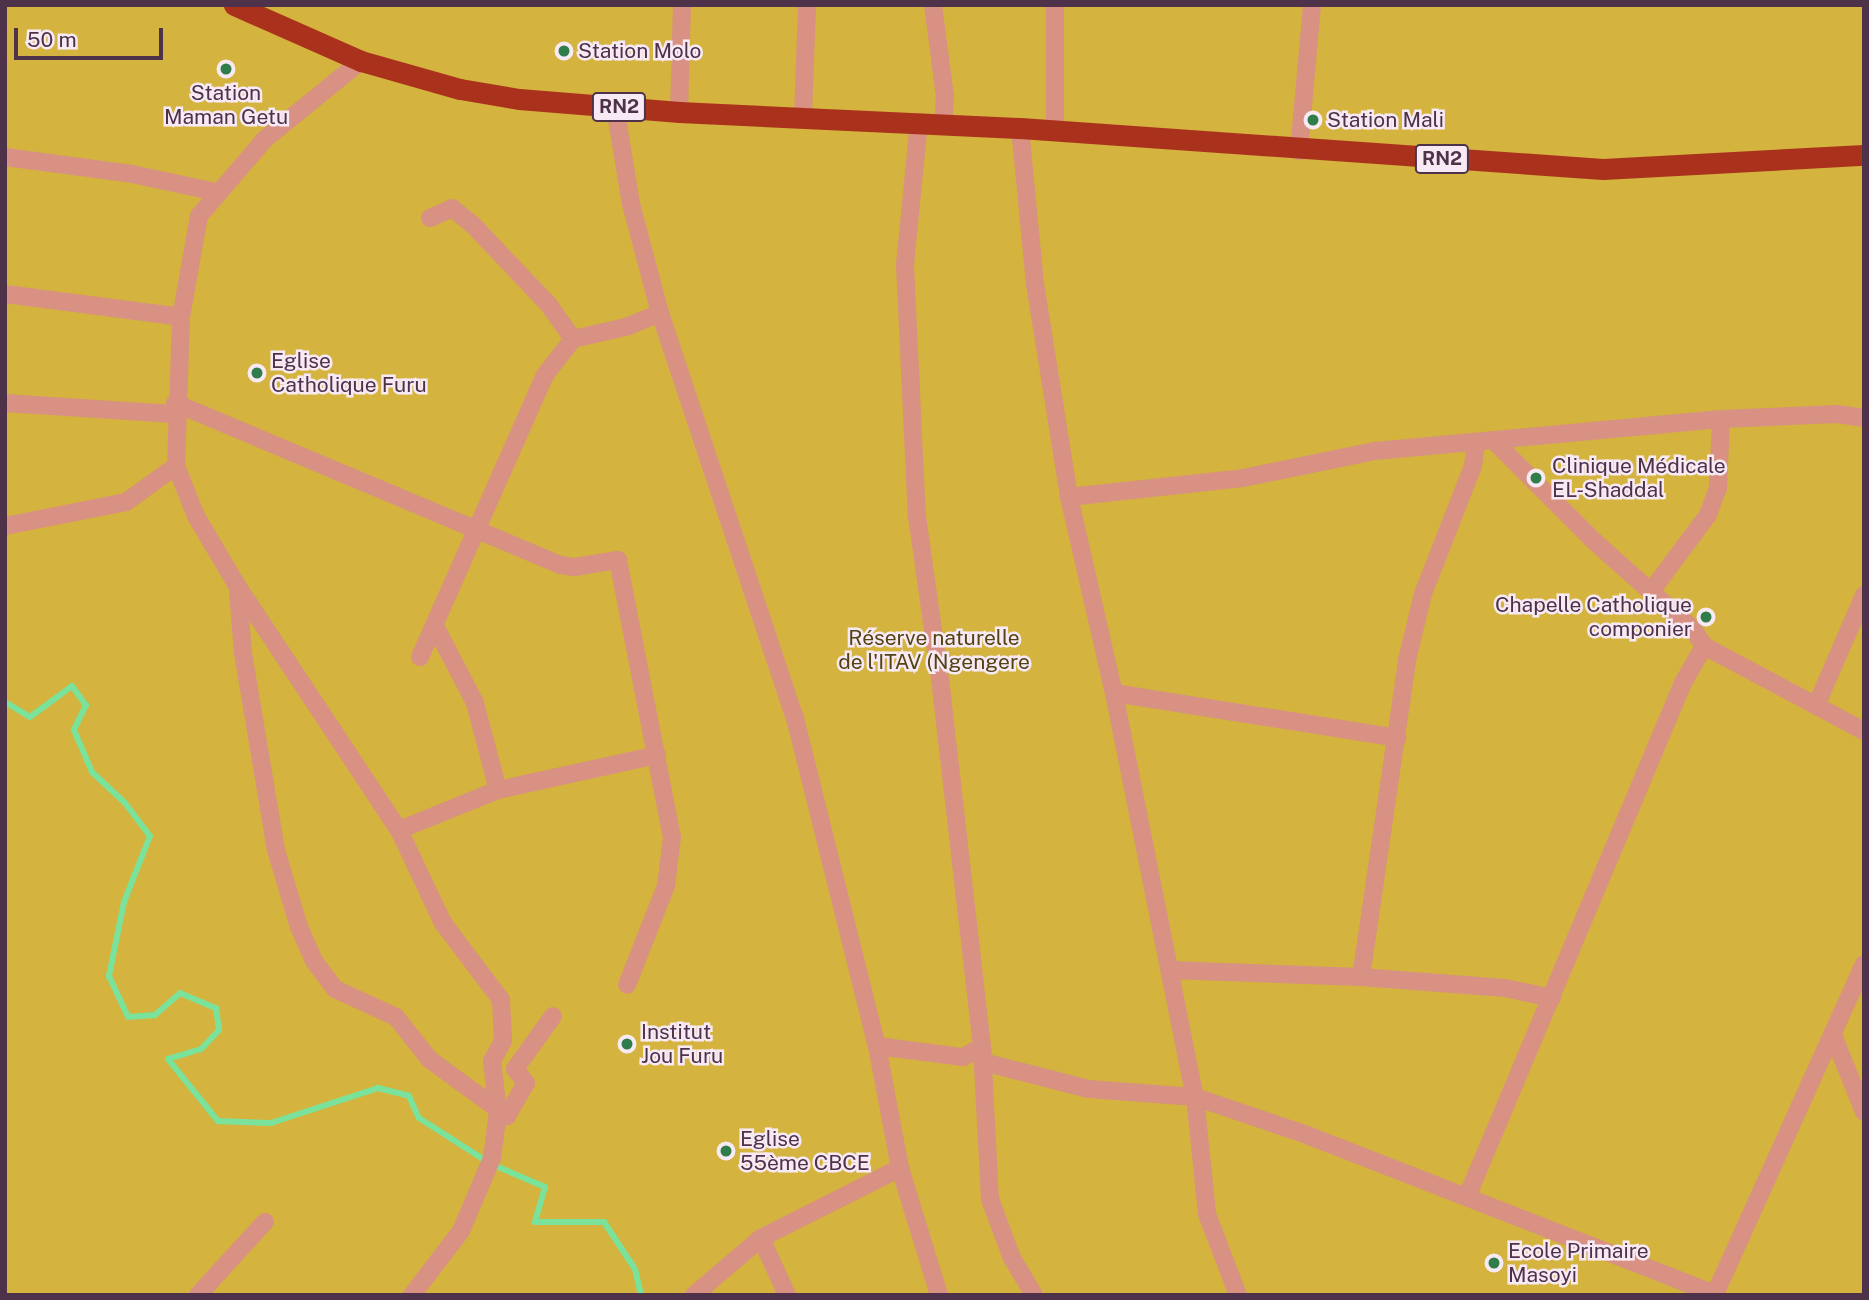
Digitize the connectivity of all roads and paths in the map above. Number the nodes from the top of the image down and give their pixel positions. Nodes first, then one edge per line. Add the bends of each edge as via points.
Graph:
1 (234, 5) edge
2 (682, 5) edge
3 (807, 5) edge
4 (933, 5) edge
5 (1055, 5) edge
6 (1312, 5) edge
7 (361, 61) junction
8 (615, 107) junction
9 (679, 112) junction
10 (803, 116) junction
11 (919, 122) junction
12 (943, 123) junction
13 (1020, 128) junction
14 (1055, 131) junction
15 (1299, 151) junction
16 (1864, 155) edge
17 (5, 157) edge
18 (216, 192) junction
19 (430, 218) dead end
20 (5, 294) edge
21 (660, 313) junction
22 (181, 317) junction
23 (573, 339) junction
24 (5, 403) edge
25 (174, 409) junction
26 (1864, 418) edge
27 (1721, 419) junction
28 (1485, 442) junction
29 (176, 466) junction
30 (1069, 497) junction
31 (5, 526) edge
32 (481, 528) junction
33 (238, 587) junction
34 (1652, 590) junction
35 (1864, 596) edge
36 (435, 626) junction
37 (1704, 646) junction
38 (420, 657) dead end
39 (1114, 693) junction
40 (1816, 706) junction
41 (1864, 731) edge
42 (1397, 738) junction
43 (657, 755) junction
44 (498, 790) junction
45 (400, 830) junction
46 (1864, 965) edge
47 (1170, 970) junction
48 (1361, 976) junction
49 (626, 985) dead end
50 (1552, 999) junction
51 (553, 1016) dead end
52 (1833, 1035) junction
53 (877, 1046) junction
54 (982, 1047) junction
55 (1195, 1097) junction
56 (498, 1112) junction
57 (1864, 1112) edge
58 (900, 1168) junction
59 (1467, 1197) junction
60 (265, 1222) dead end
61 (761, 1238) junction
62 (1716, 1294) edge
63 (198, 1295) edge
64 (412, 1295) edge
65 (694, 1295) edge
66 (787, 1295) edge
67 (939, 1295) edge
68 (1034, 1295) edge
69 (1238, 1295) edge

1 - 7 highway, RN2
2 - 9 street
3 - 10 street
4 - 12 street via 945,96
5 - 14 street
6 - 15 street
7 - 8 highway, RN2 via 460,89
7 - 18 street via 265,139
8 - 9 highway, RN2
8 - 21 street via 631,204
9 - 10 highway, RN2
10 - 11 highway, RN2
11 - 12 highway, RN2
11 - 54 street via 905,265 912,448
12 - 13 highway, RN2
13 - 14 highway, RN2
13 - 30 street via 1035,284
14 - 15 highway, RN2
15 - 16 highway, RN2 via 1604,169
17 - 18 street via 119,172
18 - 22 street via 200,216
19 - 23 street via 452,208 474,225 549,305
20 - 22 street
21 - 23 street via 626,327
21 - 53 street via 795,718
22 - 25 street
23 - 32 street via 545,375
24 - 25 street
25 - 29 street
25 - 32 street
26 - 27 street via 1837,414
27 - 28 street
27 - 34 street via 1718,488 1708,515
28 - 30 street via 1375,451 1243,478
28 - 34 street
28 - 42 street via 1423,594 1407,660
29 - 31 street via 126,502
29 - 33 street via 196,516
30 - 39 street
32 - 36 street
32 - 43 street via 560,565 618,560
33 - 45 street
33 - 56 street via 243,653 276,850 314,961 335,989 396,1017 429,1059 486,1097
34 - 37 street
35 - 40 street
36 - 38 street
36 - 44 street via 475,703
37 - 40 street
37 - 50 street via 1683,682
39 - 42 street
39 - 47 street
40 - 41 street
42 - 48 street
43 - 44 street
43 - 49 street via 670,812 671,863
44 - 45 street
45 - 56 street via 443,923 501,1000 503,1041 492,1061
46 - 52 street
47 - 48 street
47 - 55 street
48 - 50 street via 1505,988
50 - 59 street
51 - 56 street via 515,1069 526,1083 507,1115
52 - 57 street
52 - 62 street
53 - 54 street via 963,1057
53 - 58 street
54 - 55 street via 982,1062 1089,1089
54 - 68 street via 990,1199 1013,1258
55 - 59 street
55 - 69 street via 1207,1214
56 - 64 street via 492,1158 461,1231
58 - 61 street
58 - 67 street
59 - 62 street
60 - 63 street
61 - 65 street
61 - 66 street

